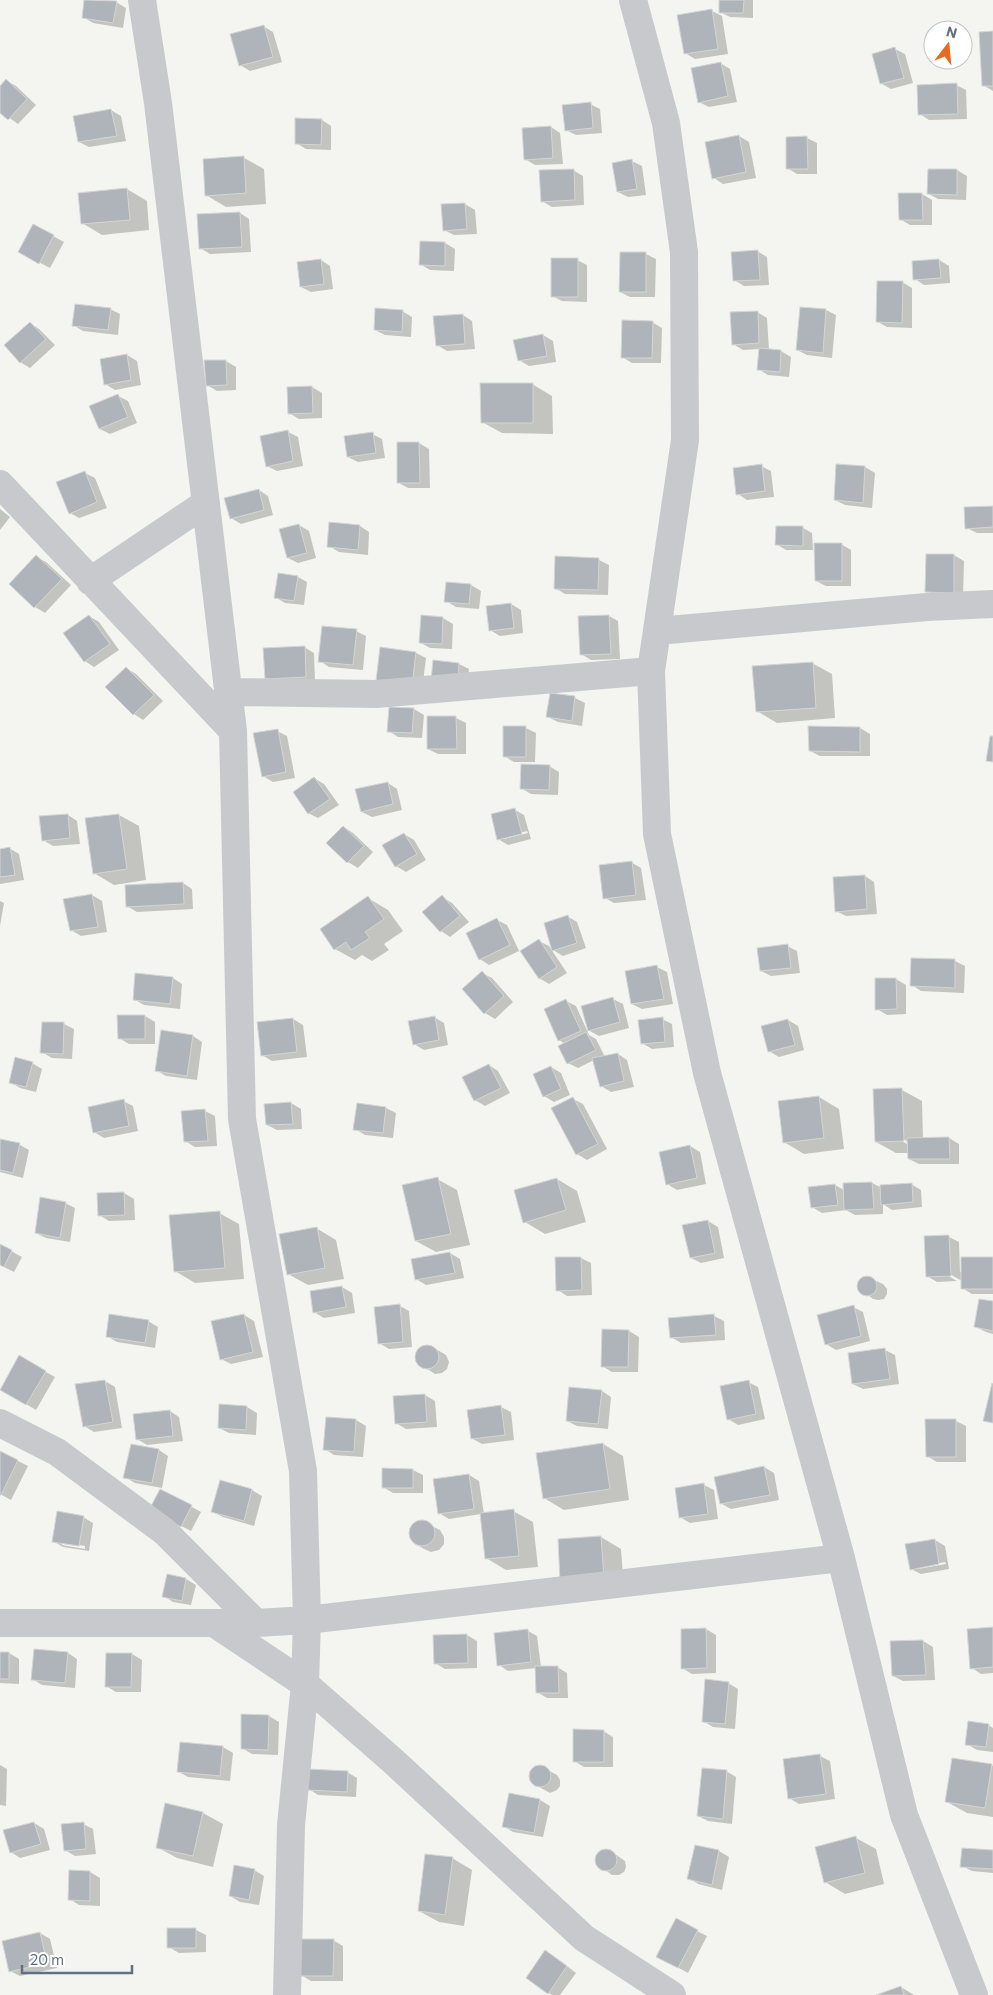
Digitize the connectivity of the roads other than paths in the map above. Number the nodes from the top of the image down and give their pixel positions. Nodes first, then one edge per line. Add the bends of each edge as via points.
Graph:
1 (142, 0) edge
2 (633, 0) edge
3 (0, 484) edge
4 (206, 503) junction
5 (90, 581) junction
6 (993, 604) edge
7 (657, 632) junction
8 (651, 671) junction
9 (229, 692) junction
10 (233, 731) junction
11 (0, 1423) edge
12 (841, 1558) junction
13 (307, 1620) junction
14 (214, 1622) junction
15 (0, 1623) edge
16 (256, 1623) junction
17 (305, 1684) junction
18 (287, 1995) edge
19 (672, 1995) edge
20 (974, 1995) edge

1 - 4 street via 159,113
2 - 7 street via 666,123 684,252 684,440
3 - 5 street
4 - 5 street
4 - 9 street
5 - 10 street
6 - 7 street
7 - 8 street
8 - 9 street via 376,694
8 - 12 street via 657,834 707,1072
9 - 10 street
10 - 13 street via 242,1119 303,1471
11 - 16 street via 57,1452 165,1532
12 - 13 street
12 - 20 street via 904,1815
13 - 16 street
13 - 17 street
14 - 15 street
14 - 16 street
14 - 17 street
17 - 18 street via 290,1824
17 - 19 street via 584,1938

